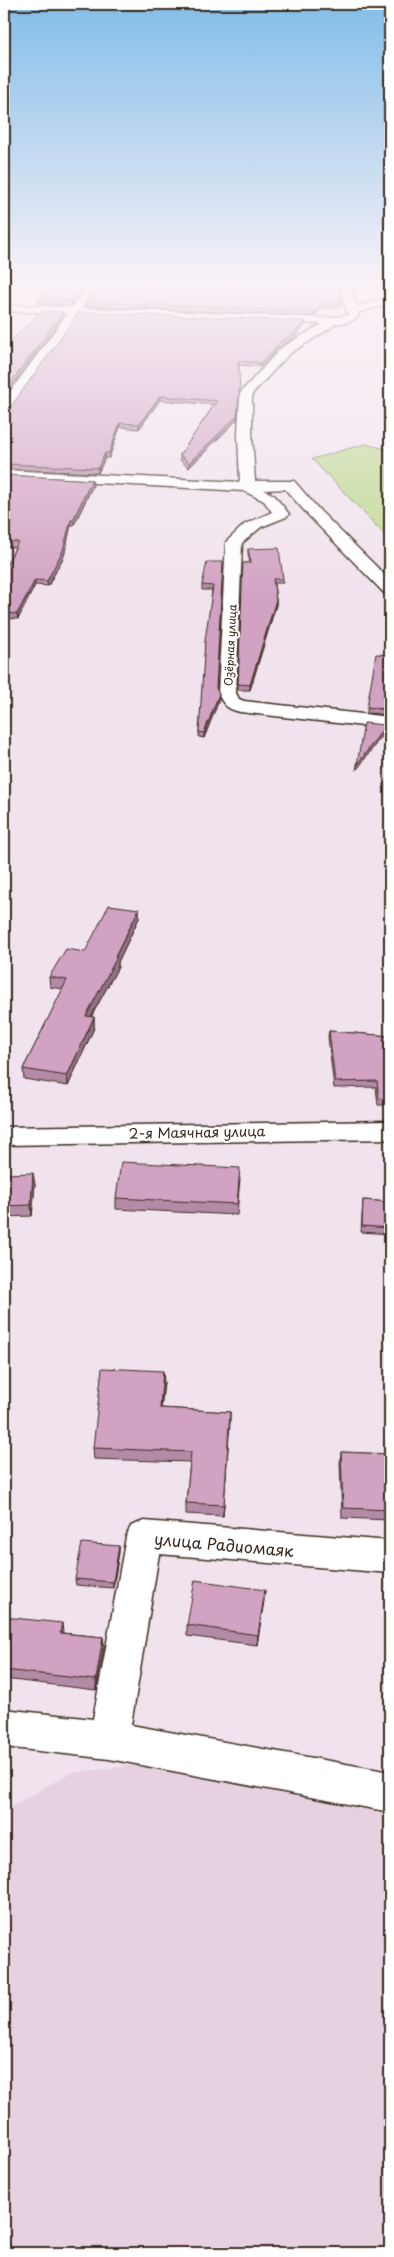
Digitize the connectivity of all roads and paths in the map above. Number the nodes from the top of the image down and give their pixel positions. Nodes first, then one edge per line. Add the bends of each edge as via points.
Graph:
1 (18, 389) edge
2 (249, 389) edge
3 (4, 409) edge
4 (4, 474) edge
5 (248, 486) junction
6 (390, 589) edge
7 (390, 723) edge
8 (390, 1130) edge
9 (4, 1136) edge
10 (390, 1557) edge
11 (4, 1728) edge
12 (109, 1740) junction
13 (390, 1792) edge

1 - 3 street
2 - 5 street via 246,393 245,434
4 - 5 street
5 - 6 street via 289,484
5 - 7 street, Озёрная улица via 269,498 281,514 249,526 234,542 228,698 240,706
8 - 9 street, 2-я Маячная улица
10 - 12 street, улица Радиомаяк via 144,1537
11 - 12 street
12 - 13 street

